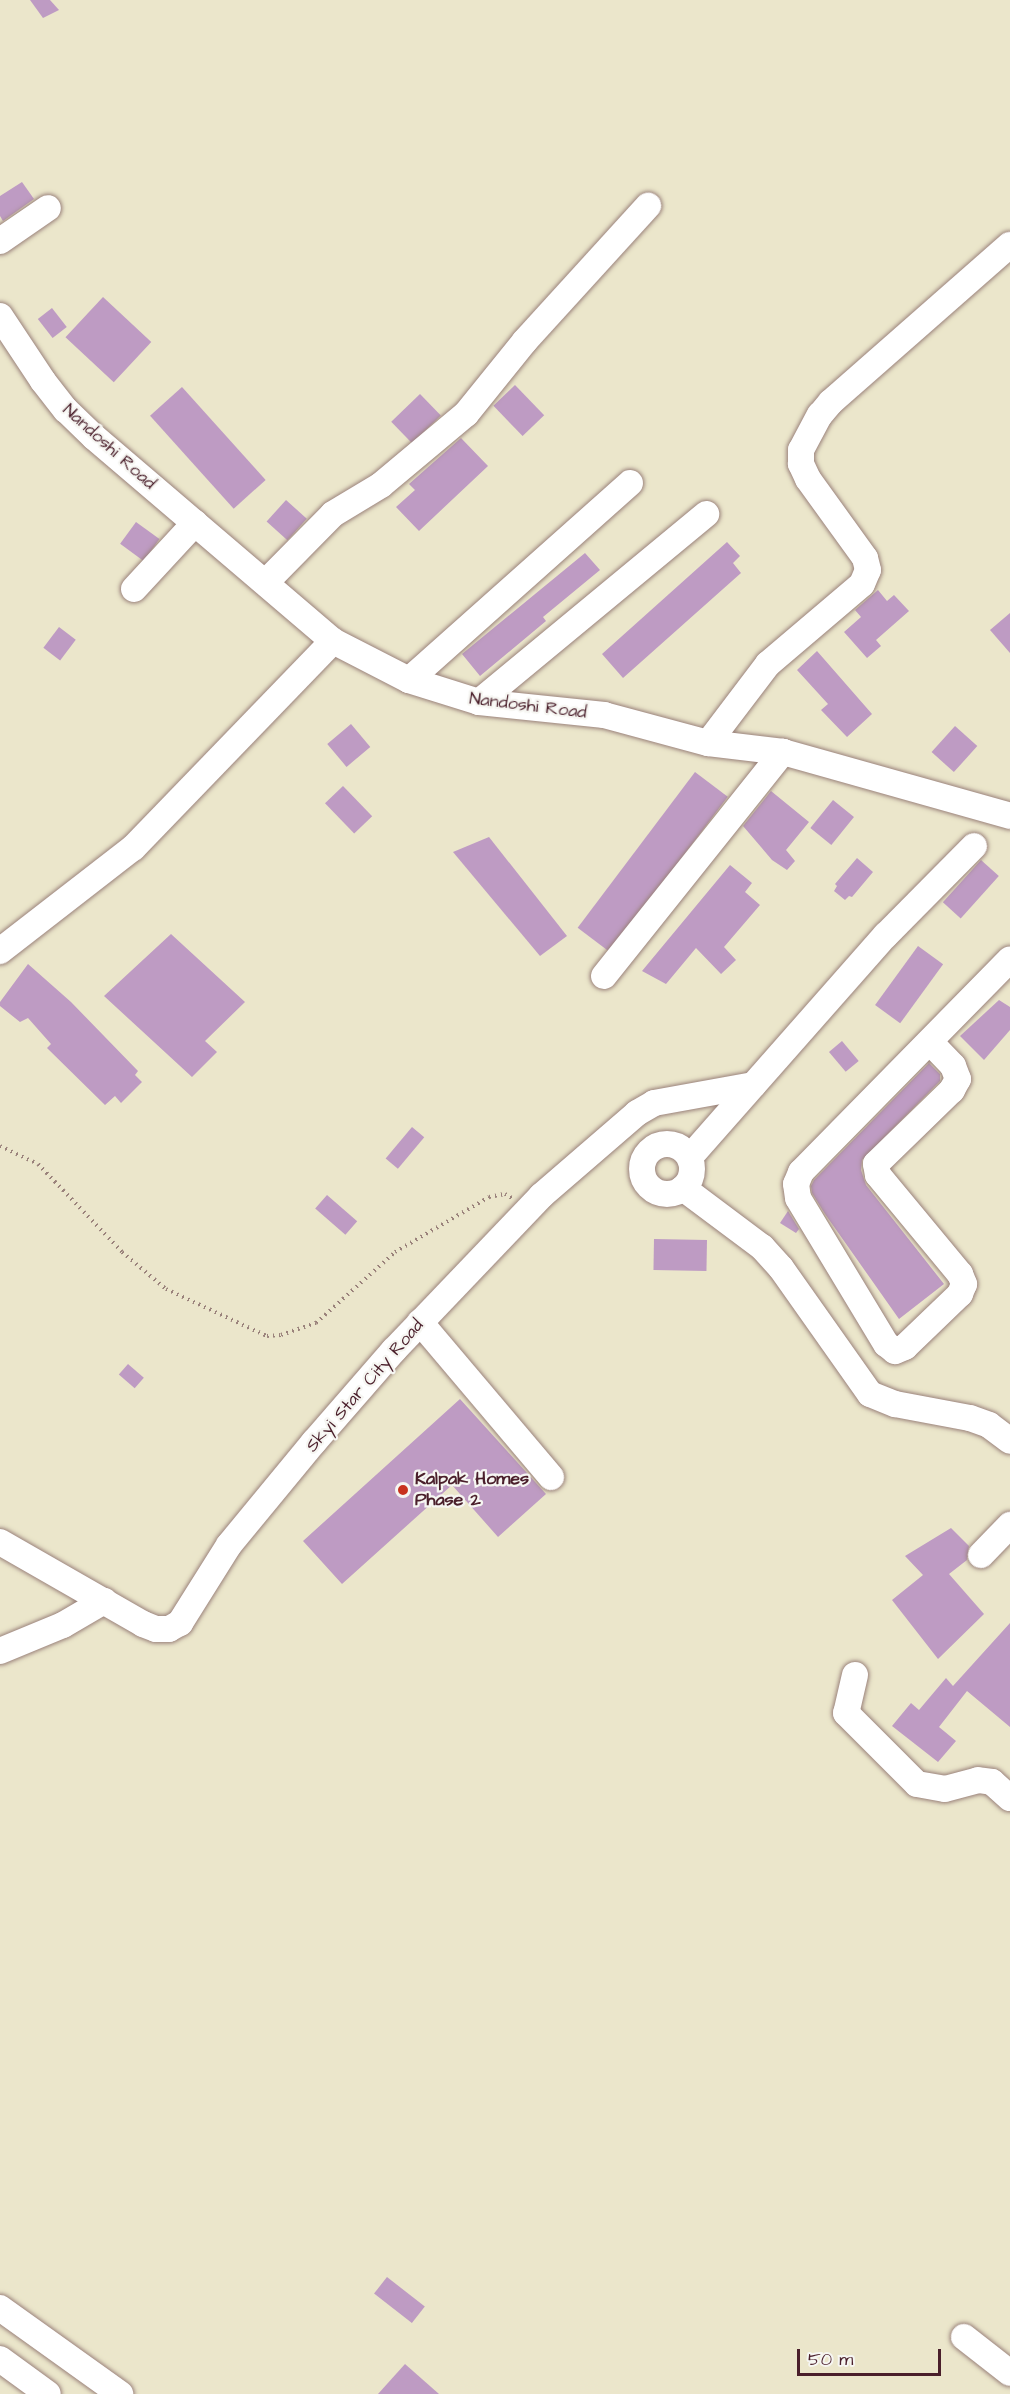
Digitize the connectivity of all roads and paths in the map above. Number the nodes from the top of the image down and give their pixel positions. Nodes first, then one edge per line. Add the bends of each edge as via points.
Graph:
1 (648, 206) dead end
2 (48, 208) dead end
3 (0, 241) edge
4 (1010, 245) edge
5 (0, 316) edge
6 (630, 483) dead end
7 (706, 514) dead end
8 (195, 523) junction
9 (266, 582) junction
10 (134, 589) dead end
11 (333, 641) junction
12 (409, 680) junction
13 (479, 702) junction
14 (708, 743) junction
15 (783, 753) junction
16 (1010, 816) edge
17 (974, 846) dead end
18 (0, 951) edge
19 (1010, 959) edge
20 (604, 976) dead end
21 (930, 1042) junction
22 (753, 1085) junction
23 (637, 1113) junction
24 (0, 1146) edge
25 (655, 1147) junction
26 (690, 1157) junction
27 (683, 1188) junction
28 (528, 1208) junction
29 (420, 1322) junction
30 (1010, 1441) edge
31 (550, 1477) dead end
32 (1010, 1525) edge
33 (0, 1542) edge
34 (981, 1555) dead end
35 (104, 1601) junction
36 (0, 1651) edge
37 (855, 1675) dead end
38 (1010, 1798) edge
39 (0, 2308) edge
40 (964, 2337) dead end
41 (4, 2369) edge
42 (1010, 2373) edge
43 (48, 2394) edge
44 (120, 2394) edge

1 - 9 street via 525,341 466,414 381,485 333,514
2 - 3 street
4 - 14 street via 820,415 801,450 801,464 865,558 868,570 862,584 768,664
5 - 8 street, Nandoshi Road via 66,410
6 - 12 street
7 - 13 street
8 - 9 street, Nandoshi Road
8 - 10 street
9 - 11 street, Nandoshi Road
11 - 12 street, Nandoshi Road
11 - 18 street via 133,848
12 - 13 street, Nandoshi Road
13 - 14 street, Nandoshi Road via 604,715
14 - 15 street, Nandoshi Road
15 - 16 street, Nandoshi Road
15 - 20 street
17 - 22 street via 886,935
19 - 21 street
21 - 21 street via 801,1172 796,1184 798,1198 886,1344 895,1351 905,1347 960,1294 964,1284 960,1274 878,1175 876,1164 952,1090 958,1079 953,1066
22 - 23 street, Skyi Star City Road via 665,1099
22 - 26 street
23 - 25 street
23 - 28 street, Skyi Star City Road
24 - 28 path via 39,1164 122,1252 166,1289 267,1336 316,1323 395,1252 489,1197 505,1194
25 - 26 street via 678,1146
25 - 27 street via 642,1166 645,1182 667,1194
26 - 27 street via 692,1174
27 - 30 street via 762,1246 870,1394 895,1404 970,1418 989,1425
28 - 29 street, Skyi Star City Road
29 - 31 street
29 - 35 street, Skyi Star City Road via 229,1545 180,1623 169,1629 156,1629
32 - 34 street
33 - 35 street, Skyi Star City Road
35 - 36 street via 63,1625
37 - 38 street via 846,1713 917,1784 945,1789 978,1780 992,1782
39 - 44 street
40 - 42 street
41 - 43 street

